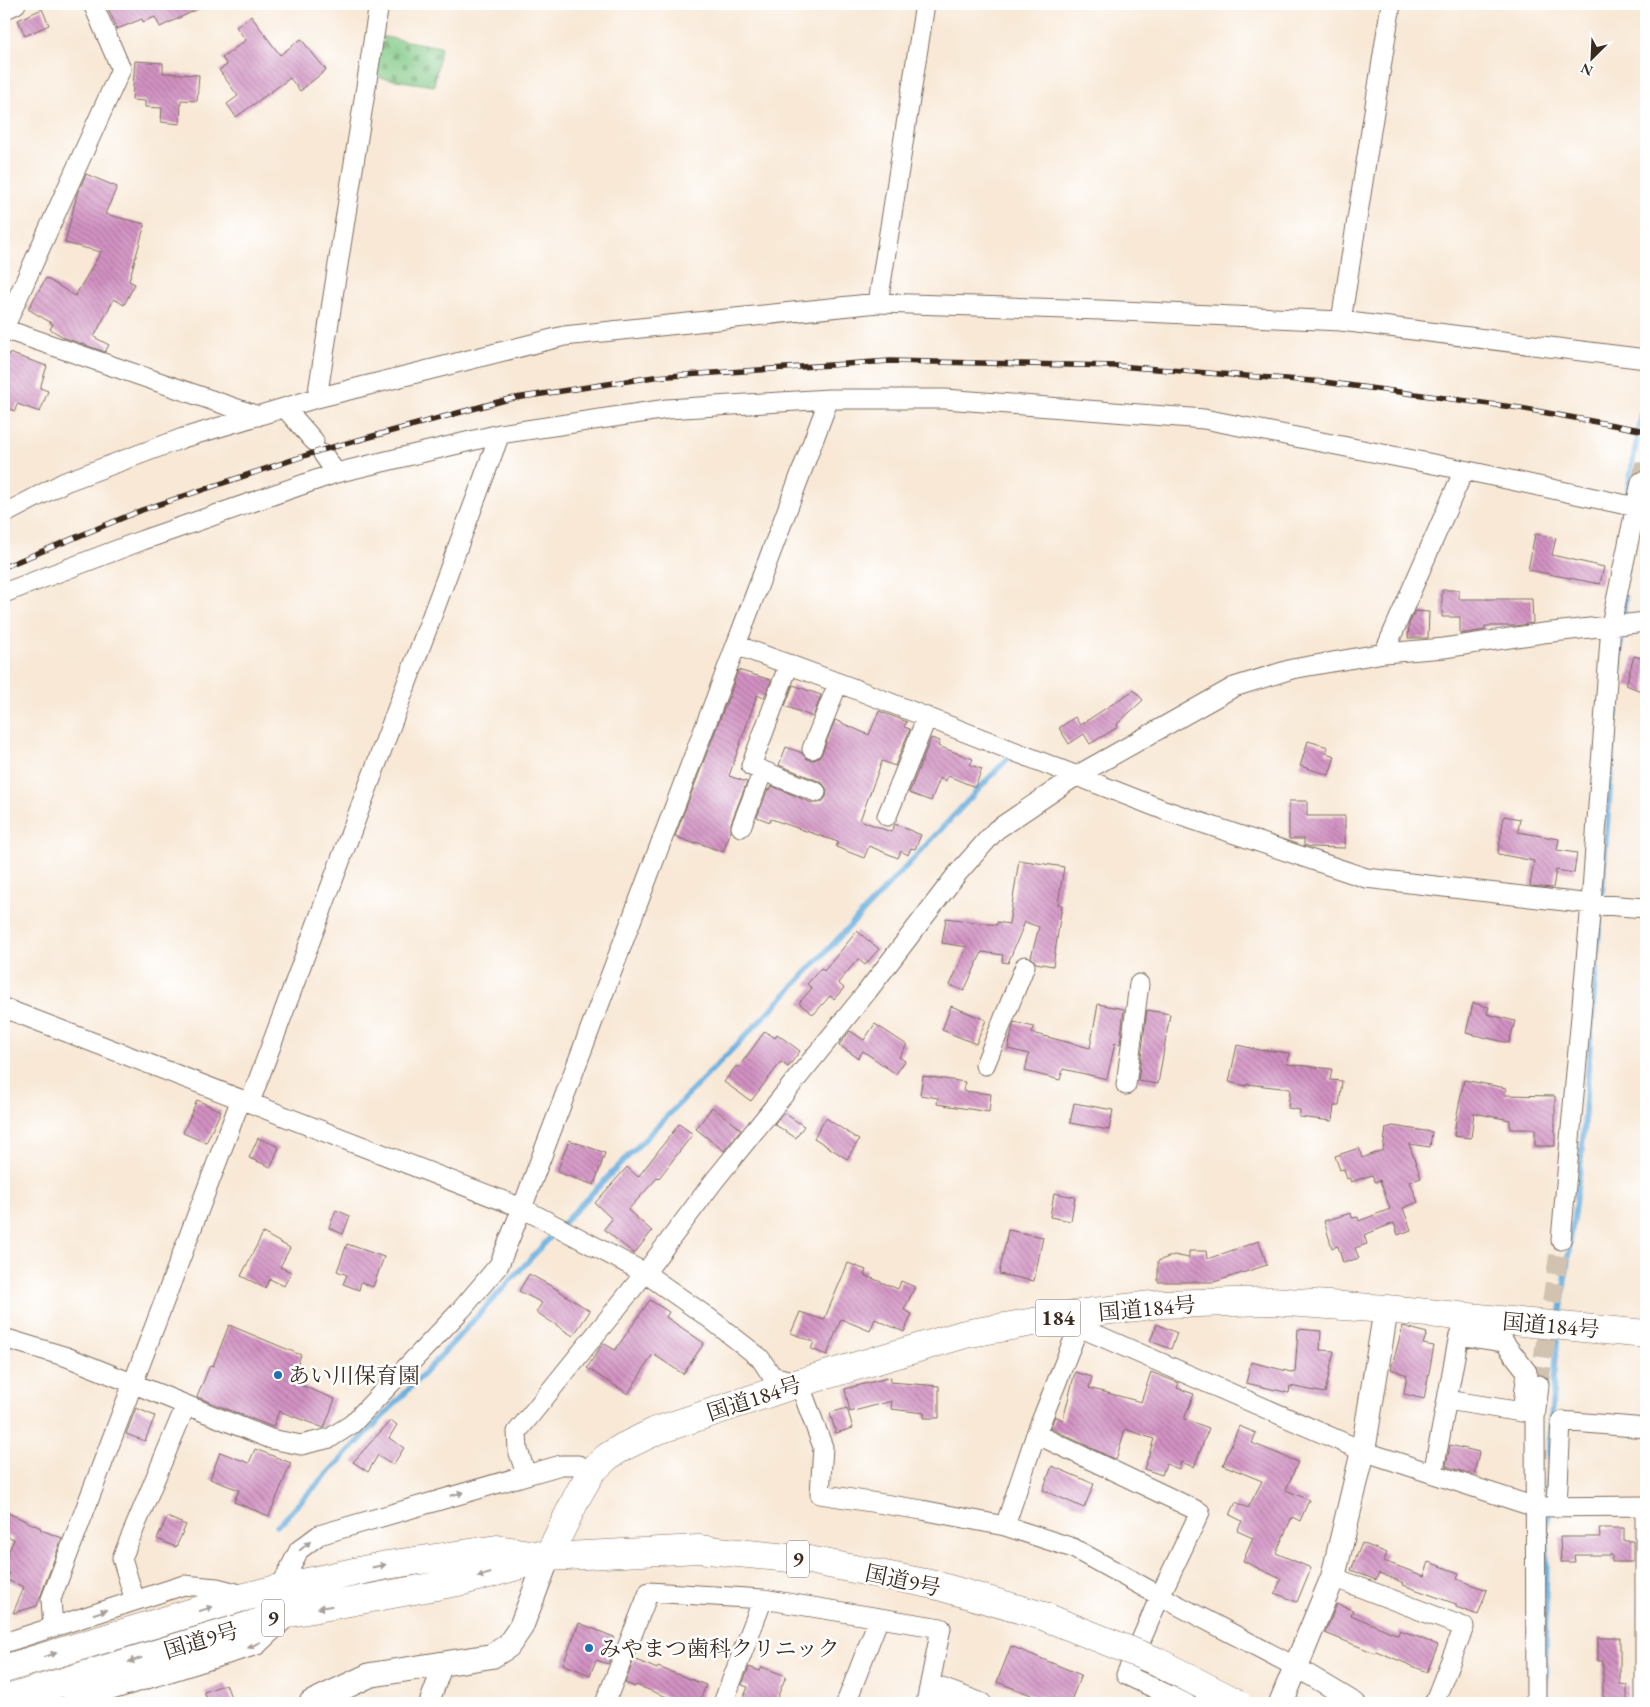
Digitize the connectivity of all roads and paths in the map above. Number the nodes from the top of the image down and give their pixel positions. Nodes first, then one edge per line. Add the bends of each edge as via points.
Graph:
1 (16, 4) edge
2 (93, 4) edge
3 (379, 4) edge
4 (925, 4) edge
5 (1391, 4) edge
6 (4, 10) edge
7 (878, 303) junction
8 (1341, 321) junction
9 (4, 328) edge
10 (1646, 360) edge
11 (317, 398) junction
12 (829, 399) junction
13 (285, 408) junction
14 (258, 416) junction
15 (500, 434) junction
16 (1464, 470) junction
17 (336, 473) junction
18 (1641, 482) dead end
19 (1636, 507) junction
20 (4, 514) edge
21 (4, 593) edge
22 (1646, 622) edge
23 (1611, 625) junction
24 (736, 645) junction
25 (1384, 653) junction
26 (789, 664) junction
27 (838, 683) junction
28 (927, 717) junction
29 (812, 749) dead end
30 (762, 771) junction
31 (1076, 776) junction
32 (816, 792) dead end
33 (887, 816) dead end
34 (741, 827) dead end
35 (1591, 904) junction
36 (1646, 908) edge
37 (1025, 966) dead end
38 (1140, 984) dead end
39 (4, 1008) edge
40 (985, 1065) dead end
41 (1126, 1085) dead end
42 (245, 1100) junction
43 (522, 1208) junction
44 (1561, 1240) tunnel mouth
45 (645, 1273) junction
46 (1386, 1309) junction
47 (1082, 1320) junction
48 (1646, 1334) edge
49 (4, 1338) edge
50 (799, 1383) junction
51 (133, 1384) junction
52 (1539, 1386) tunnel mouth
53 (1447, 1400) junction
54 (186, 1405) junction
55 (1646, 1428) edge
56 (1036, 1434) junction
57 (1363, 1451) junction
58 (592, 1471) junction
59 (526, 1474) junction
60 (1433, 1474) junction
61 (1557, 1506) junction
62 (1646, 1506) edge
63 (1535, 1507) junction
64 (1005, 1526) junction
65 (548, 1557) junction
66 (1333, 1577) junction
67 (280, 1588) junction
68 (248, 1596) junction
69 (1160, 1596) junction
70 (763, 1599) junction
71 (134, 1601) junction
72 (878, 1618) junction
73 (53, 1627) junction
74 (4, 1643) edge
75 (443, 1665) junction
76 (1296, 1666) junction
77 (4, 1669) edge
78 (931, 1684) junction
79 (70, 1692) edge
80 (4, 1700) edge
81 (46, 1703) edge
82 (311, 1703) edge
83 (429, 1703) edge
84 (605, 1703) edge
85 (723, 1703) edge
86 (846, 1703) edge
87 (926, 1703) edge
88 (982, 1703) edge
89 (1186, 1703) edge
90 (1238, 1703) edge
91 (1281, 1703) edge
92 (1356, 1703) edge
93 (1434, 1703) edge
94 (1536, 1703) edge
95 (1645, 1703) edge

1 - 6 street
2 - 9 street via 121,69
3 - 11 street
4 - 7 street
5 - 8 street
7 - 8 street
7 - 11 street via 564,336
8 - 10 street
9 - 14 street
11 - 13 street
12 - 15 street via 667,409
12 - 16 street via 945,398 1204,419
12 - 24 street
13 - 14 street
13 - 17 street
14 - 20 street via 183,438 65,482
15 - 17 street
15 - 42 street
16 - 19 street
16 - 25 street
17 - 21 street via 143,540
18 - 19 street
19 - 23 street
22 - 23 street
23 - 25 street
23 - 35 street
24 - 26 street
24 - 43 street
25 - 31 street via 1292,669 1234,687
26 - 27 street
26 - 30 street via 751,766
27 - 28 street
27 - 29 street
28 - 31 street
28 - 33 street
30 - 32 street
30 - 34 street
31 - 35 street via 1164,810 1366,878
31 - 45 street via 996,830 957,874
35 - 36 street
35 - 44 street
37 - 40 street
38 - 41 street
39 - 42 street
42 - 43 street
42 - 51 street
43 - 45 street
43 - 54 street via 498,1265 461,1310 352,1424 330,1438 301,1446 271,1439
45 - 50 street via 760,1358 772,1376
45 - 59 street via 516,1432
46 - 47 highway, 国道184号 / 184 via 1272,1301 1160,1304
46 - 48 highway, 国道184号 / 184
46 - 57 street
47 - 50 highway, 国道184号 / 184 via 965,1334
47 - 56 street
47 - 57 street
49 - 51 street via 67,1357
50 - 58 highway, 国道184号 / 184 via 656,1431 607,1457
50 - 64 street via 822,1447 820,1494
51 - 54 street
51 - 73 street via 51,1599
52 - 63 street
53 - 53 street via 1459,1335 1504,1342 1527,1372 1522,1412
53 - 60 street
54 - 71 street via 122,1558
55 - 61 street via 1561,1421
56 - 64 street
56 - 69 street via 1200,1512
57 - 60 street
57 - 66 street
58 - 59 street via 578,1465 561,1465
58 - 65 highway, 国道184号 / 184
67 -> 59 street via 299,1550 319,1535
60 - 63 street
61 - 62 street
61 - 63 street
62 - 95 street
63 - 94 street
64 - 69 street via 1073,1548
67 -> 65 highway, 国道9号 / 9 via 387,1565 497,1549
65 - 75 street via 521,1627 508,1646 492,1656
65 -> 79 highway, 国道9号 / 9 via 463,1581 290,1613
65 - 90 highway, 国道9号 / 9, bridge via 698,1549 809,1560 935,1585 1043,1616 1156,1661
66 - 76 street
66 - 93 street via 1464,1626
67 - 68 highway, 国道9号 / 9
68 - 71 street via 217,1588 184,1585
77 -> 68 highway, 国道9号 / 9
69 - 76 street
69 - 89 street via 1126,1675
70 - 72 street
70 - 84 street via 649,1592
70 - 85 street
73 -> 71 street
72 - 78 street via 941,1628
72 - 86 street
73 - 74 street
75 - 82 street via 370,1675
75 - 83 street
76 - 91 street
76 - 92 street
78 - 87 street
78 - 88 street
79 - 80 highway, 国道9号 / 9
79 - 81 street

